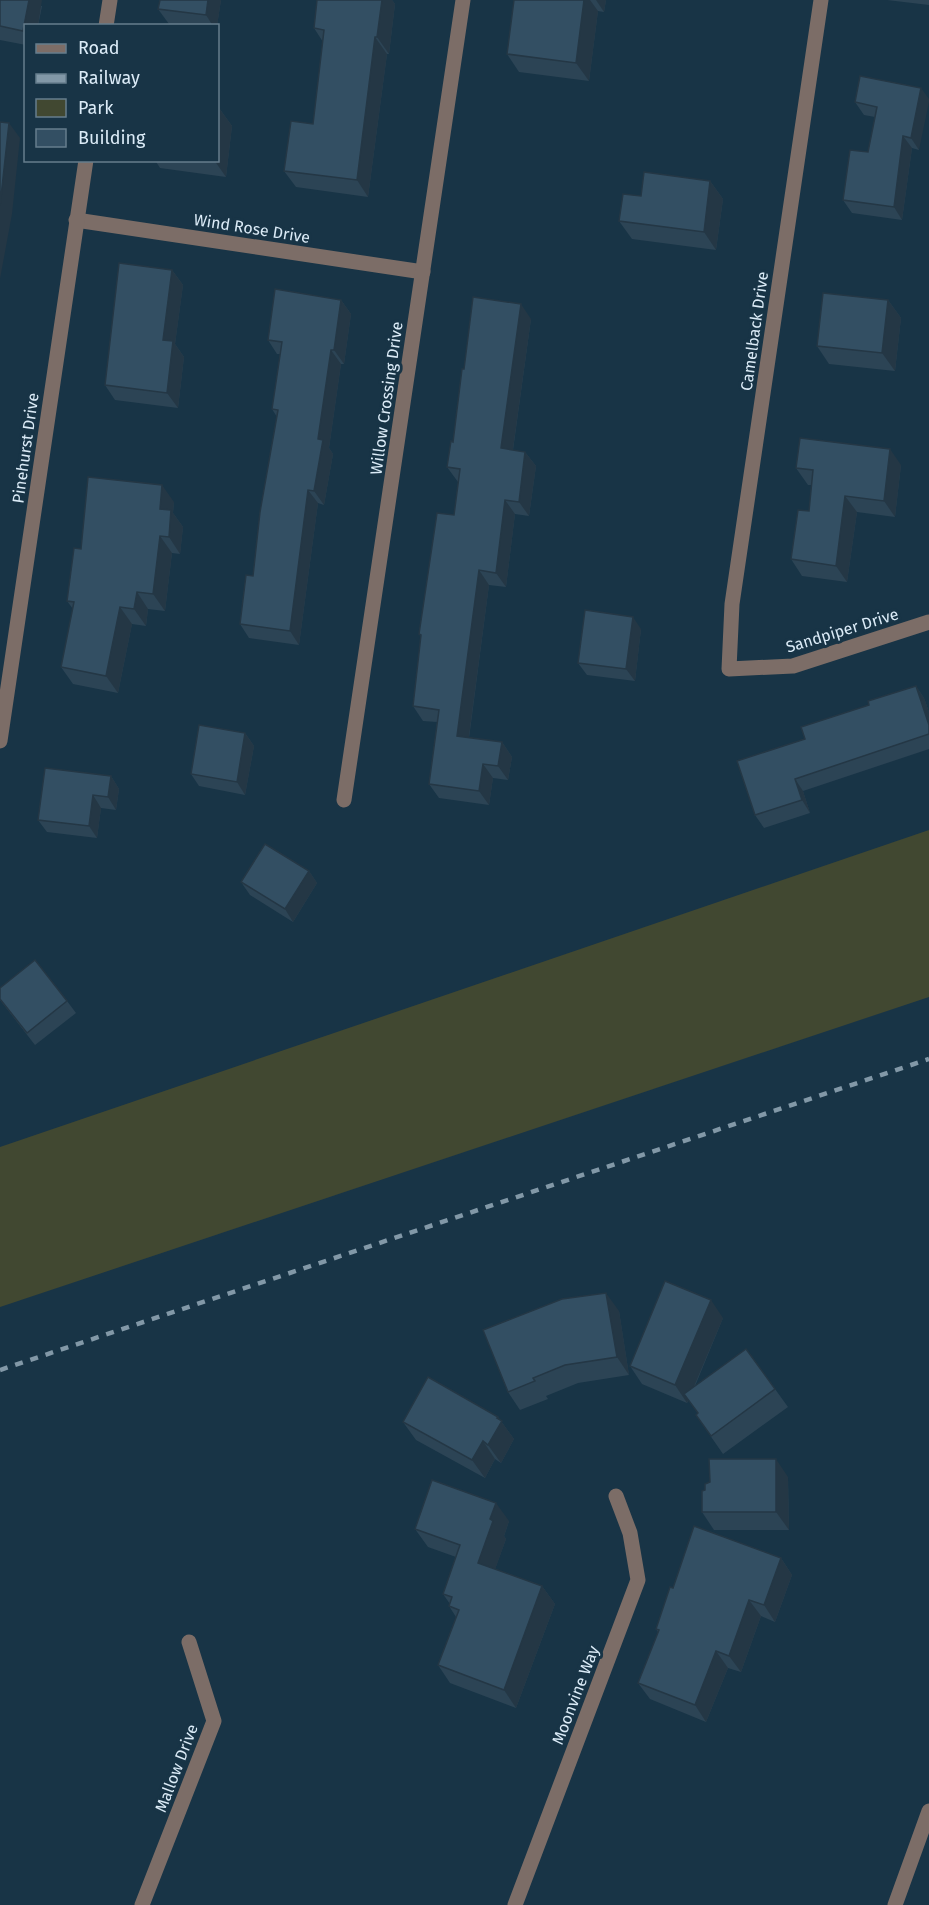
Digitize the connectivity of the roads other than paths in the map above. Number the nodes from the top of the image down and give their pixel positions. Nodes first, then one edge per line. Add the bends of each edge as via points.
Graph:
1 (110, 0) edge
2 (463, 0) edge
3 (821, 0) edge
4 (106, 24) edge
5 (86, 162) edge
6 (76, 220) junction
7 (423, 272) junction
8 (929, 622) edge
9 (729, 669) joint
10 (0, 741) edge
11 (344, 801) dead end
12 (616, 1496) dead end
13 (189, 1642) dead end
14 (929, 1811) edge
15 (142, 1905) edge
16 (515, 1905) edge
17 (895, 1905) edge

1 - 4 street
2 - 7 street, Willow Crossing Drive
3 - 9 street, Camelback Drive via 732,604
5 - 6 street, Pinehurst Drive
6 - 7 street, Wind Rose Drive
6 - 10 street, Pinehurst Drive
7 - 11 street, Willow Crossing Drive
8 - 9 street, Sandpiper Drive via 793,666
12 - 16 street, Moonvine Way via 630,1533 638,1580
13 - 15 street, Mallow Drive via 214,1721
14 - 17 street

